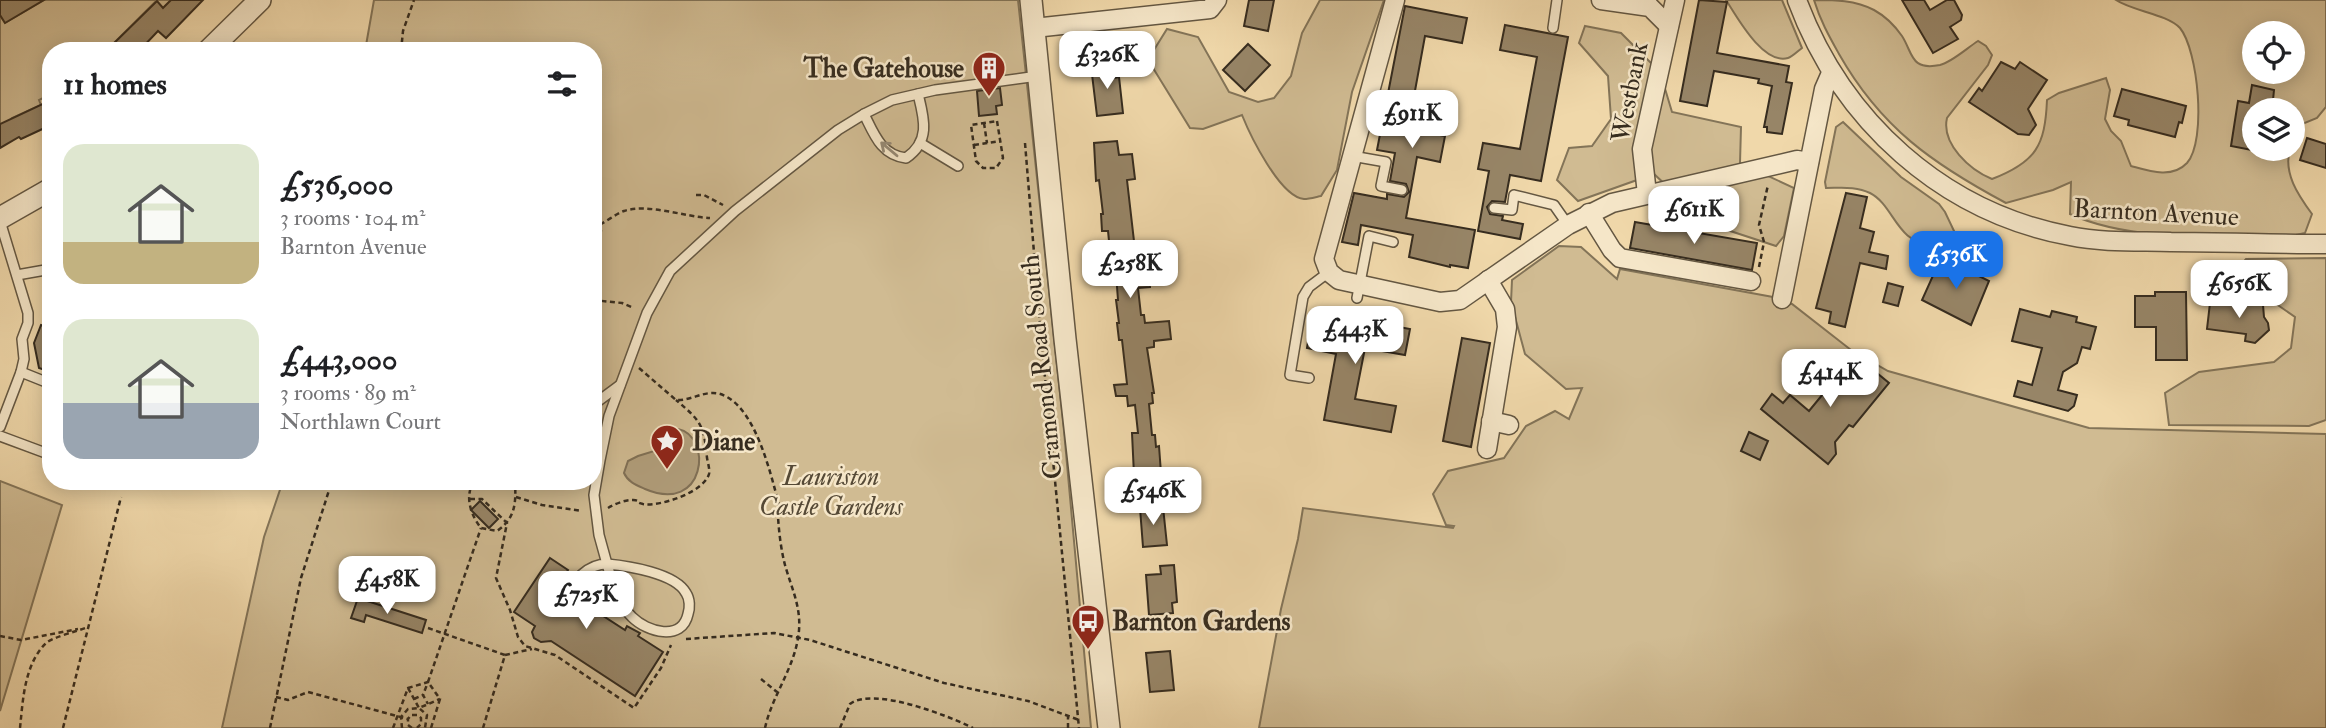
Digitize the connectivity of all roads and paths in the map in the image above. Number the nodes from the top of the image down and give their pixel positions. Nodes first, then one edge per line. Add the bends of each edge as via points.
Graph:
1 (260, 0) edge
2 (414, 0) edge
3 (1031, 0) edge
4 (1217, 0) edge
5 (1395, 0) edge
6 (1557, 0) edge
7 (1601, 0) edge
8 (1675, 0) edge
9 (1797, 0) edge
10 (1669, 26) junction
11 (1553, 27) dead end
12 (1034, 28) junction
13 (217, 42) edge
14 (402, 42) edge
15 (1831, 73) junction
16 (1038, 75) junction
17 (918, 94) junction
18 (864, 114) junction
19 (984, 123) junction
20 (1024, 132) dead end
21 (1000, 141) junction
22 (920, 143) junction
23 (987, 143) junction
24 (974, 145) junction
25 (1352, 156) junction
26 (1809, 162) junction
27 (1775, 165) junction
28 (958, 166) dead end
29 (1402, 190) dead end
30 (42, 194) edge
31 (1647, 194) junction
32 (696, 195) dead end
33 (1494, 208) dead end
34 (735, 211) junction
35 (1589, 213) junction
36 (727, 218) junction
37 (0, 220) edge
38 (602, 223) edge
39 (1568, 225) junction
40 (1393, 242) dead end
41 (2326, 244) edge
42 (42, 271) edge
43 (1329, 272) junction
44 (17, 275) junction
45 (1488, 280) junction
46 (1752, 281) joint
47 (1358, 291) junction
48 (1782, 299) dead end
49 (602, 301) edge
50 (647, 313) junction
51 (630, 362) junction
52 (21, 372) junction
53 (1309, 378) dead end
54 (42, 380) edge
55 (621, 384) junction
56 (602, 398) edge
57 (676, 400) junction
58 (0, 427) edge
59 (0, 436) edge
60 (1487, 449) dead end
61 (602, 450) edge
62 (42, 452) edge
63 (121, 490) edge
64 (329, 490) edge
65 (471, 490) edge
66 (516, 490) edge
67 (595, 490) edge
68 (516, 497) junction
69 (470, 499) junction
70 (597, 514) junction
71 (507, 523) junction
72 (481, 528) junction
73 (607, 564) junction
74 (564, 597) dead end
75 (88, 627) junction
76 (428, 628) dead end
77 (444, 634) junction
78 (667, 635) junction
79 (0, 636) edge
80 (798, 638) junction
81 (532, 649) junction
82 (505, 655) junction
83 (761, 679) dead end
84 (428, 682) junction
85 (408, 688) junction
86 (777, 692) junction
87 (423, 695) junction
88 (276, 697) junction
89 (414, 699) junction
90 (440, 699) junction
91 (428, 704) junction
92 (419, 708) junction
93 (416, 715) junction
94 (399, 716) junction
95 (1068, 716) junction
96 (408, 719) junction
97 (1079, 720) junction
98 (421, 724) junction
99 (430, 727) edge
100 (20, 728) edge
101 (63, 728) edge
102 (270, 728) edge
103 (393, 728) edge
104 (402, 728) edge
105 (412, 728) edge
106 (483, 728) edge
107 (765, 728) edge
108 (840, 728) edge
109 (973, 728) edge
110 (1068, 728) edge
111 (1079, 728) edge
112 (1109, 728) edge

1 - 13 street
2 - 14 path
3 - 12 street, Cramond Road South
4 - 12 street via 1210,9
5 - 25 street
6 - 11 lane
7 - 10 street via 1650,8
8 - 10 street, Westbank
9 - 15 street, Barnton Avenue
10 - 31 street, Westbank via 1642,149
12 - 16 street, Cramond Road South
15 - 26 street
15 - 41 street, Barnton Avenue via 1870,124 1930,176 1970,201 2022,224 2098,240
16 - 17 lane
16 - 112 street, Cramond Road South
17 - 18 lane
17 - 22 lane via 925,120
22 -> 18 lane via 906,158 894,157
18 - 34 lane
19 - 21 path via 997,121
19 - 23 path
19 - 24 path via 971,125
20 - 97 path
21 - 23 path
21 - 24 path via 1003,158 990,169 976,162
22 - 28 lane
23 - 24 path
25 - 29 lane via 1385,162 1381,186
25 - 43 street via 1324,259
26 - 27 street
26 - 48 street
27 - 31 street
27 - 46 path via 1765,192 1759,225 1764,242
30 - 37 street
31 - 35 street
32 - 34 path via 713,198
33 - 39 lane via 1512,210 1514,195 1554,205
34 - 36 lane
35 - 39 street
35 - 46 street via 1620,258
36 - 38 path via 625,211
36 - 50 lane via 670,271
37 - 44 lane
39 - 45 street
40 - 47 lane via 1368,236
42 - 44 lane
43 - 47 street
43 - 53 lane via 1303,297 1290,375
44 - 52 lane via 28,323 22,339
45 - 47 street via 1460,300 1440,302
45 - 60 street via 1505,309 1507,327 1500,423
49 - 50 path
50 - 51 lane
51 - 55 lane
51 - 57 path
52 - 54 lane
52 - 58 lane
55 - 56 lane
55 - 61 lane
57 - 70 path via 704,430 709,474 702,486 662,502 635,500
57 - 80 path via 724,394 743,410 752,426 779,503 785,564 799,607
59 - 62 lane
63 - 75 path
64 - 88 path via 301,578
65 - 69 path
66 - 68 path
67 - 70 lane
68 - 70 path
68 - 71 path
69 - 71 path via 482,499
69 - 72 path via 470,511
70 - 73 lane
71 - 72 path via 497,531
71 - 81 path via 496,578 518,637
72 - 77 path
73 - 74 lane via 591,568
73 - 78 lane via 632,617
73 - 78 lane via 653,573 686,593 687,620
75 - 79 path via 22,640
75 - 100 path via 47,642 24,688
75 - 101 path
76 - 77 path
77 - 82 path
77 - 84 path
78 - 80 path
78 - 81 path via 671,646 666,659 634,708 555,655
80 - 86 path
80 - 95 path
81 - 82 path
82 - 106 path
83 - 86 path
84 - 85 path
84 - 87 path
84 - 90 path
85 - 89 path
85 - 94 path
86 - 107 path
87 - 89 path
87 - 91 path
88 - 94 path via 288,700 308,692
88 - 102 path
89 - 92 path
90 - 91 path
90 - 99 path
91 - 92 path
92 - 93 path
92 - 94 path
92 - 99 path
93 - 96 path
93 - 98 path
94 - 96 path
94 - 103 path
94 - 104 path
95 - 97 path
95 - 110 path
96 - 105 path
97 - 111 path
98 - 99 path
98 - 105 path
108 - 109 path via 850,704 876,699 931,710

